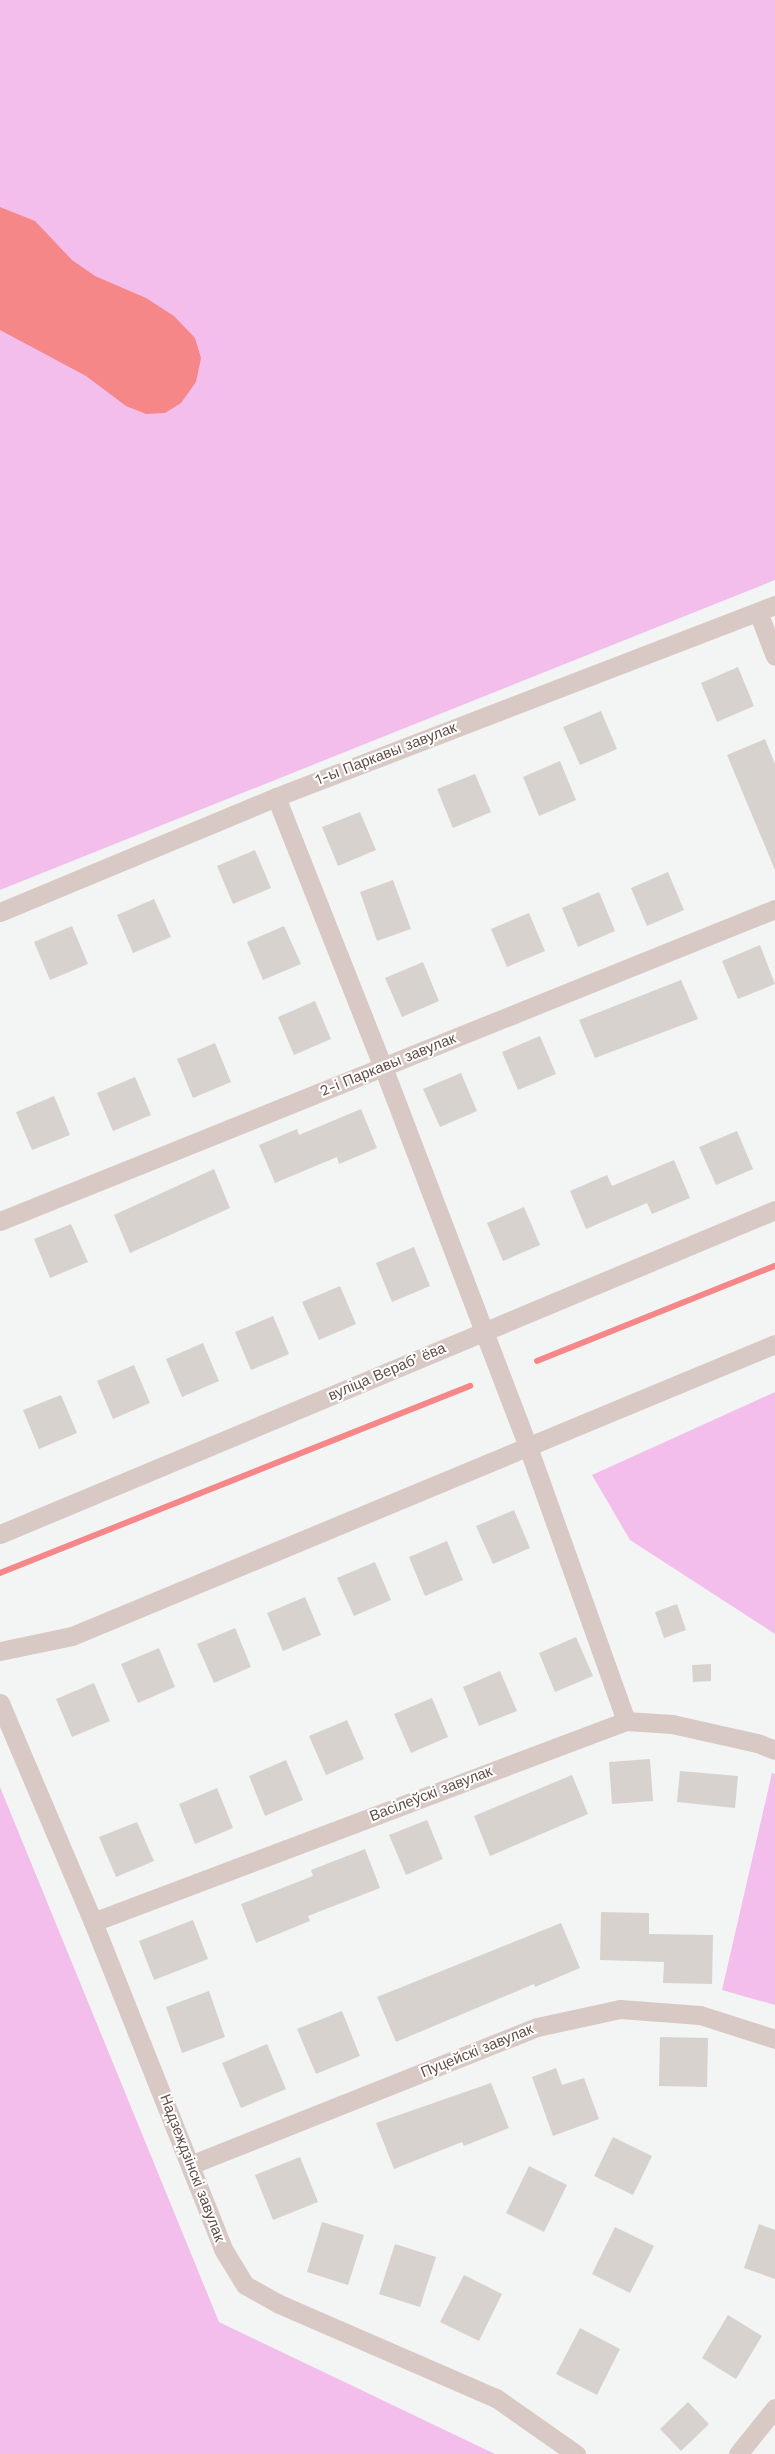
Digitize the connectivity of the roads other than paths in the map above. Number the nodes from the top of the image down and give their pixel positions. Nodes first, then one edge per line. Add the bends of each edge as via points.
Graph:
1 (766, 608) edge
2 (775, 656) edge
3 (276, 797) junction
4 (775, 909) edge
5 (0, 912) edge
6 (383, 1067) junction
7 (775, 1210) edge
8 (0, 1221) edge
9 (483, 1332) junction
10 (775, 1344) edge
11 (528, 1447) junction
12 (0, 1534) edge
13 (0, 1651) edge
14 (0, 1703) edge
15 (626, 1721) junction
16 (775, 1750) edge
17 (92, 1922) junction
18 (775, 2039) edge
19 (190, 2164) junction
20 (775, 2408) edge
21 (576, 2454) edge
22 (738, 2454) edge

1 - 2 street
1 - 3 street, 1-ы Паркавы завулак
3 - 5 street, 1-ы Паркавы завулак
3 - 6 street
4 - 6 street, 2-і Паркавы завулак
6 - 8 street, 2-і Паркавы завулак
6 - 9 street
7 - 9 street, вуліца Верабʼёва
9 - 11 street
9 - 12 street, вуліца Верабʼёва
10 - 11 street
11 - 13 street via 72,1636
11 - 15 street
14 - 17 street, Надзеждзінскі завулак
15 - 16 street, Васілеўскі завулак via 672,1724 757,1742
15 - 17 street, Васілеўскі завулак
17 - 19 street, Надзеждзінскі завулак
18 - 19 street, Пуцейскі завулак via 700,2015 620,2009 537,2026
19 - 21 street, Надзеждзінскі завулак via 224,2249 245,2285 277,2303 496,2398
20 - 22 street

